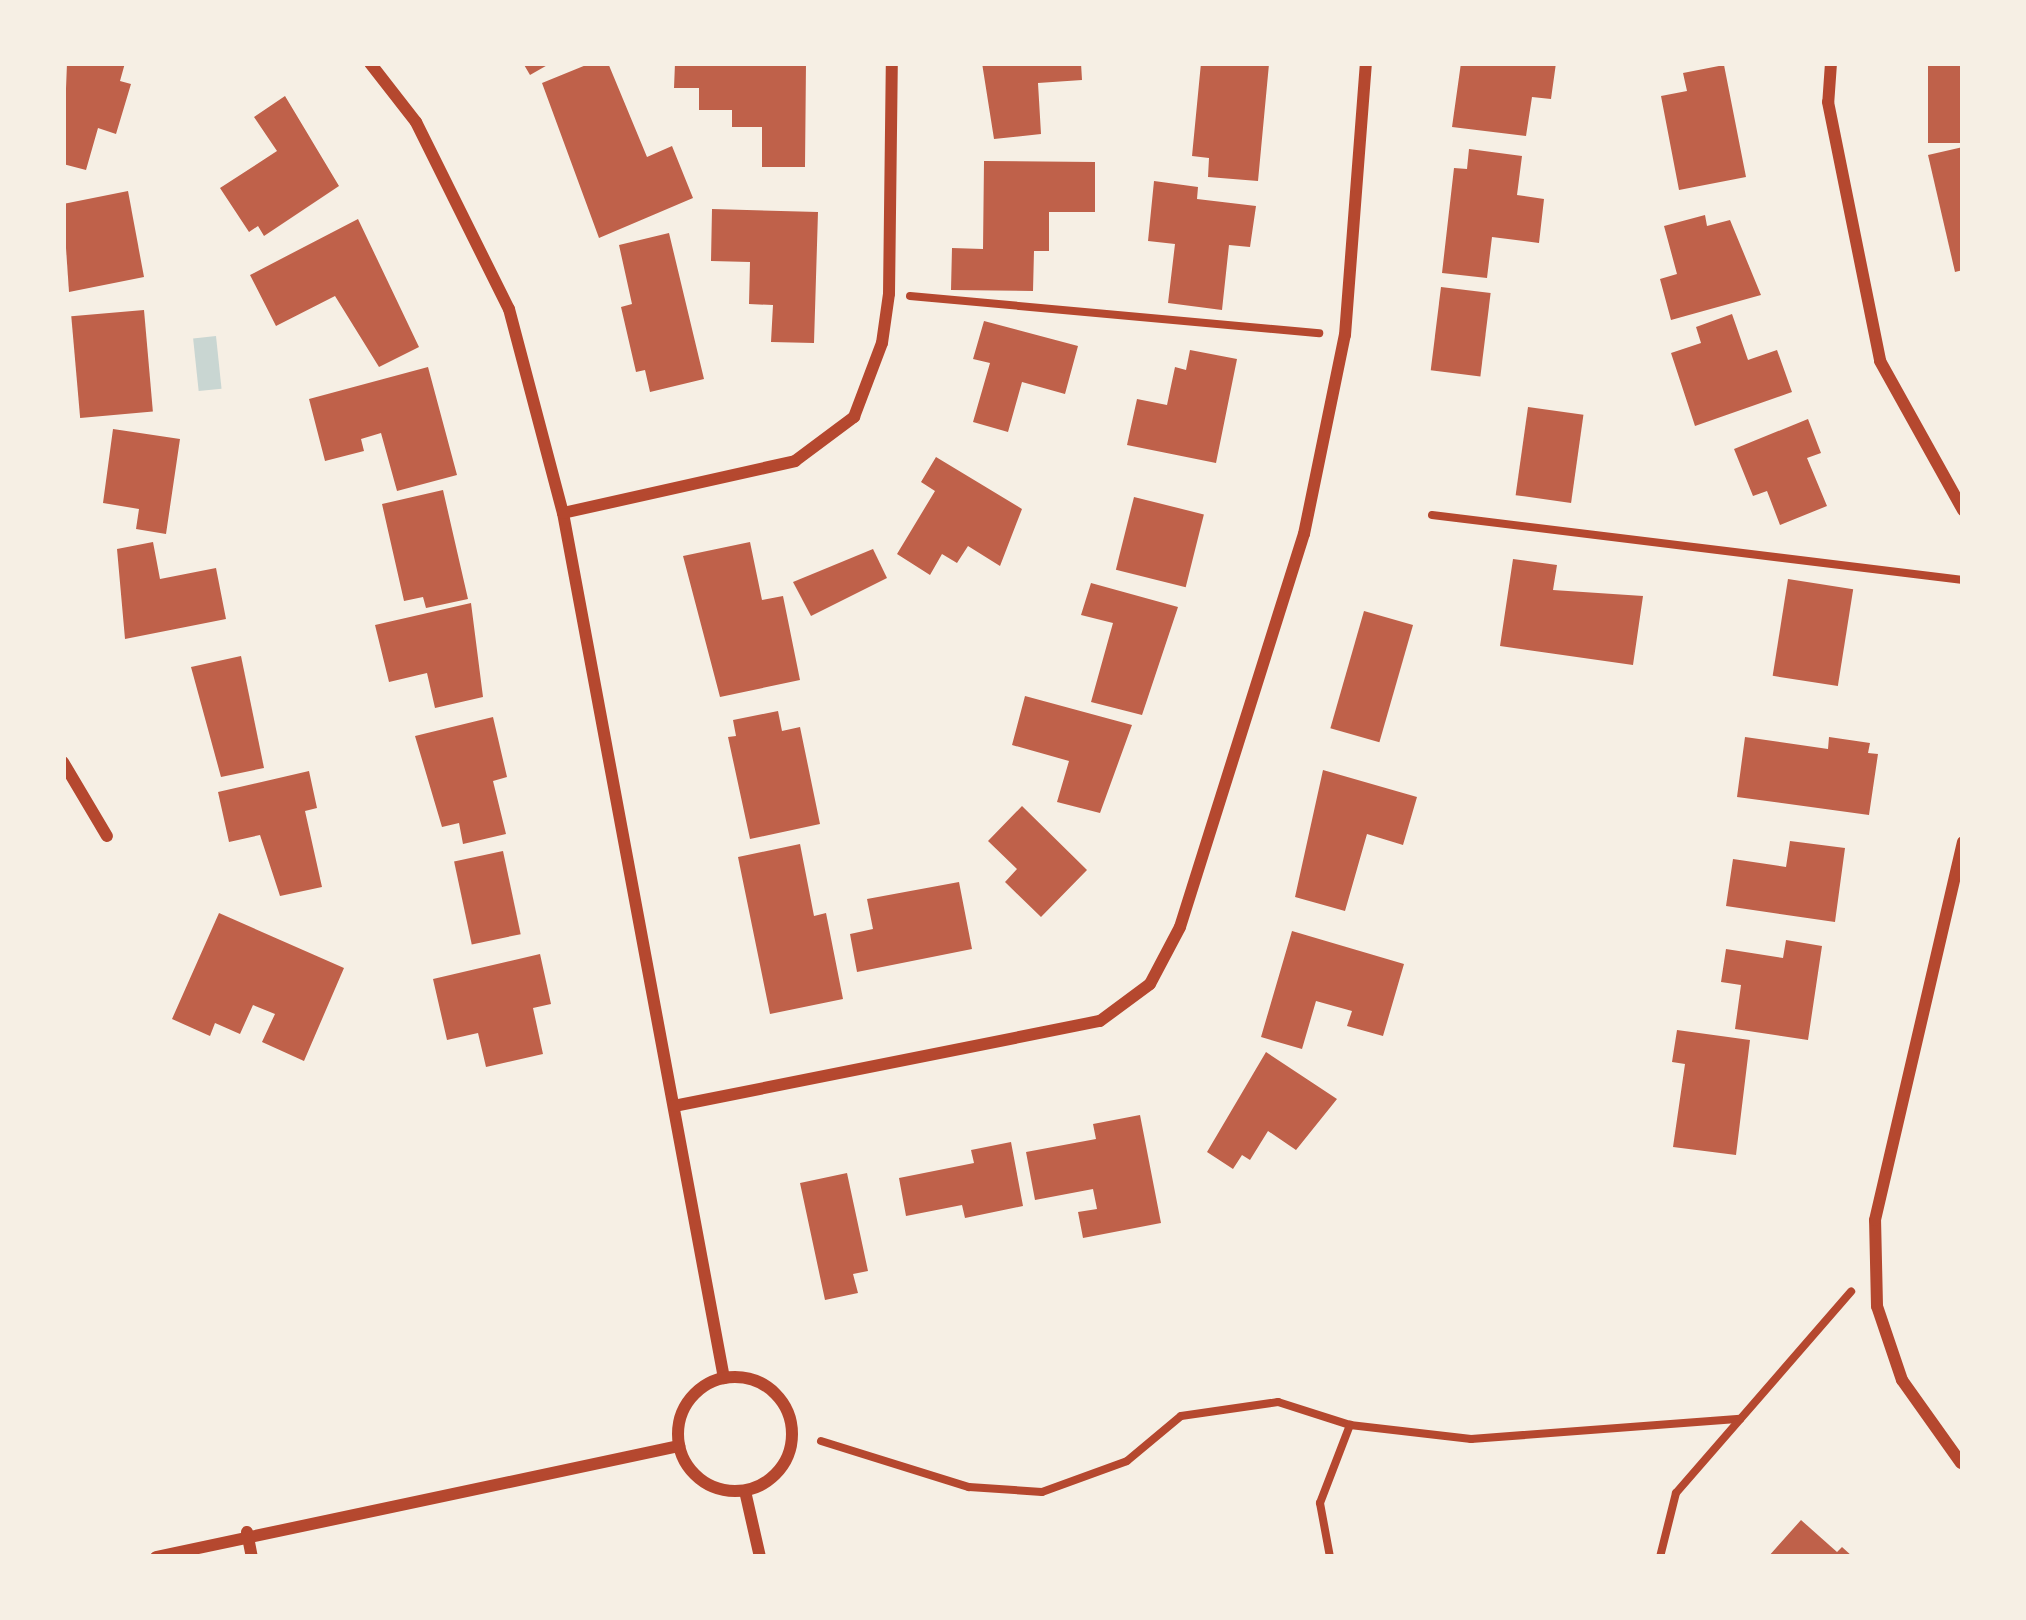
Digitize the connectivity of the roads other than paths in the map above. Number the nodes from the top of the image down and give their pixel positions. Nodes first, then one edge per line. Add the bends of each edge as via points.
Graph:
1 (370, 63) edge
2 (892, 63) edge
3 (1366, 63) edge
4 (1831, 63) edge
5 (1963, 510) edge
6 (563, 513) junction
7 (63, 762) edge
8 (107, 836) dead end
9 (1963, 842) edge
10 (674, 1106) junction
11 (724, 1378) junction
12 (679, 1446) junction
13 (1961, 1463) edge
14 (746, 1490) junction
15 (247, 1532) junction
16 (156, 1557) edge
17 (252, 1557) edge
18 (760, 1557) edge

1 - 6 street via 416,122 509,309
2 - 6 street via 889,294 854,417 796,461
3 - 10 street via 1345,335 1304,534 1180,926 1150,984 1100,1021
4 - 5 street via 1828,103 1880,361
6 - 10 street
7 - 8 street
9 - 13 street via 1875,1220 1877,1306 1902,1380
10 - 11 street
11 - 12 street via 693,1395
11 - 14 street via 759,1381 792,1423 788,1459
12 - 14 street via 711,1486
12 - 15 street
14 - 18 street
15 - 16 street
15 - 17 street

